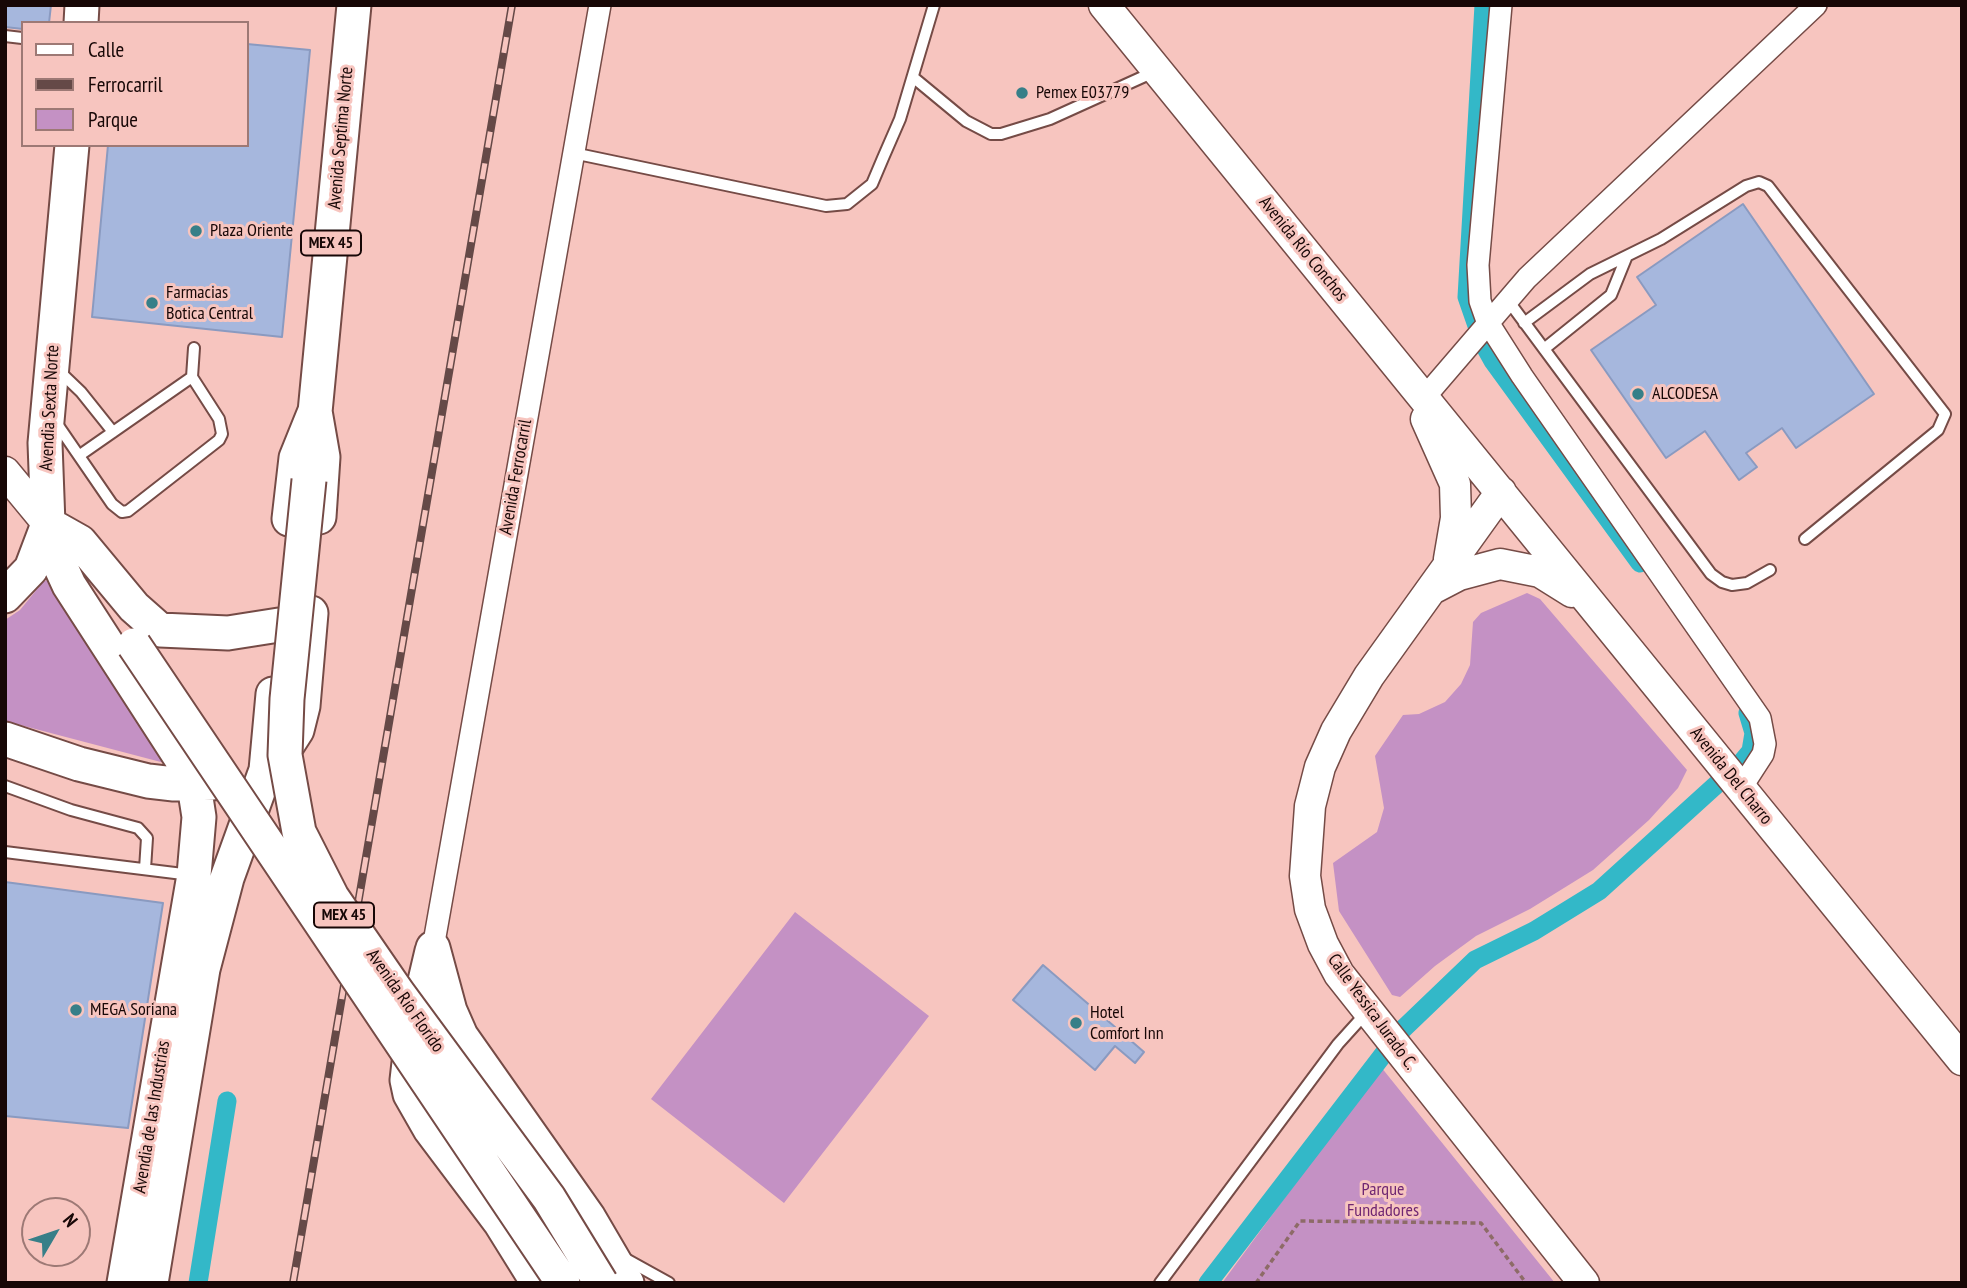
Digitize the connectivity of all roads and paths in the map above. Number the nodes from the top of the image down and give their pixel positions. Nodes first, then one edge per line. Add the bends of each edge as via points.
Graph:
1 (354, 5) edge
2 (600, 5) edge
3 (934, 5) edge
4 (1104, 5) edge
5 (1501, 5) edge
6 (1816, 5) edge
7 (1157, 70) junction
8 (914, 78) junction
9 (72, 147) edge
10 (573, 153) junction
11 (1626, 258) junction
12 (1507, 299) junction
13 (1487, 322) junction
14 (1524, 323) junction
15 (194, 348) dead end
16 (1544, 349) junction
17 (51, 364) junction
18 (192, 377) junction
19 (1416, 388) junction
20 (47, 411) junction
21 (315, 411) junction
22 (113, 432) junction
23 (80, 455) junction
24 (5, 472) edge
25 (309, 480) joint
26 (1501, 492) junction
27 (48, 524) junction
28 (1805, 539) dead end
29 (1448, 566) junction
30 (1770, 570) dead end
31 (1430, 590) junction
32 (5, 596) edge
33 (1592, 606) junction
34 (279, 625) junction
35 (5, 738) edge
36 (266, 770) junction
37 (194, 785) junction
38 (5, 786) edge
39 (1741, 788) junction
40 (5, 852) edge
41 (145, 869) junction
42 (194, 875) junction
43 (433, 948) junction
44 (1383, 1031) junction
45 (1962, 1060) edge
46 (484, 1071) junction
47 (430, 1129) junction
48 (610, 1251) junction
49 (124, 1283) edge
50 (151, 1283) edge
51 (538, 1283) edge
52 (563, 1283) edge
53 (601, 1283) edge
54 (627, 1283) edge
55 (669, 1283) edge
56 (1160, 1283) edge
57 (1256, 1283) edge
58 (1526, 1283) edge
59 (1584, 1283) edge

1 - 21 main road, Avenida Septima Norte / MEX 45
2 - 10 street, Avenida Ferrocarril
3 - 8 lane
4 - 7 main road, Avenida Río Conchos
5 - 13 street via 1478,265 1480,301
6 - 12 street
7 - 8 lane via 1050,119 1001,134 966,121
7 - 19 main road, Avenida Río Conchos
8 - 10 lane via 872,184 848,204 814,204
9 - 17 main road, Avendia Sexta Norte
10 - 43 street, Avenida Ferrocarril
11 - 14 lane via 1575,284
11 - 16 lane via 1611,295
11 - 28 lane via 1746,186 1764,183 1940,405 1945,414 1938,430
12 - 13 street
12 - 14 lane
13 - 19 street
13 - 39 street via 1760,718 1763,754
14 - 16 lane
15 - 18 lane
16 - 30 lane via 1711,574 1732,585
17 - 20 main road, Avendia Sexta Norte
17 - 22 lane
18 - 22 lane
18 - 23 lane via 219,419 222,434 133,508 116,509
19 - 26 main road, Avenida Río Conchos
19 - 29 main road via 1455,484 1456,518
20 - 23 lane
20 - 27 main road, Avendia Sexta Norte
21 - 25 main road, Avenida Septima Norte / MEX 45
21 - 34 main road via 296,458
21 - 36 main road via 323,457 303,706 293,737
22 - 23 lane
24 - 27 main road
25 - 53 main road, Avenida Río Florido / MEX 45, bridge via 285,755 299,832 332,897 549,1198
26 - 29 main road, Calle Yessica Jurado C.
26 - 33 main road, Avenida Del Charro
27 - 32 main road via 31,569
27 - 34 main road via 80,542 134,607 160,630 228,633
27 - 37 main road, Avendia de las Industrias via 69,585 179,754
27 - 52 main road, Avenida Río Florido / MEX 45, bridge
29 - 31 main road, Calle Yessica Jurado C.
31 - 33 main road via 1480,567 1513,564 1556,580
31 - 44 main road, Calle Yessica Jurado C. via 1336,731 1320,766 1310,806 1305,876 1310,909 1339,974
33 - 39 main road, Avenida Del Charro
34 - 36 main road
35 - 37 main road via 79,764 148,781
36 - 37 main road
36 - 50 main road, Avendia de las Industrias via 216,917 204,969
37 - 42 main road, Avendia de las Industrias via 199,817
38 - 41 lane via 138,828 146,838
39 - 45 main road, Avenida Del Charro
40 - 41 lane
41 - 42 lane
42 - 49 main road, Avendia de las Industrias
43 - 46 main road via 450,1011
43 - 47 main road via 407,1068 410,1094
44 - 56 lane via 1322,1065
44 - 59 main road, Calle Yessica Jurado C.
46 - 47 main road via 458,1066 436,1075 429,1095
46 - 48 main road
47 - 51 main road via 500,1222
48 - 54 main road
48 - 55 lane
57 - 58 path via 1300,1221 1481,1223

